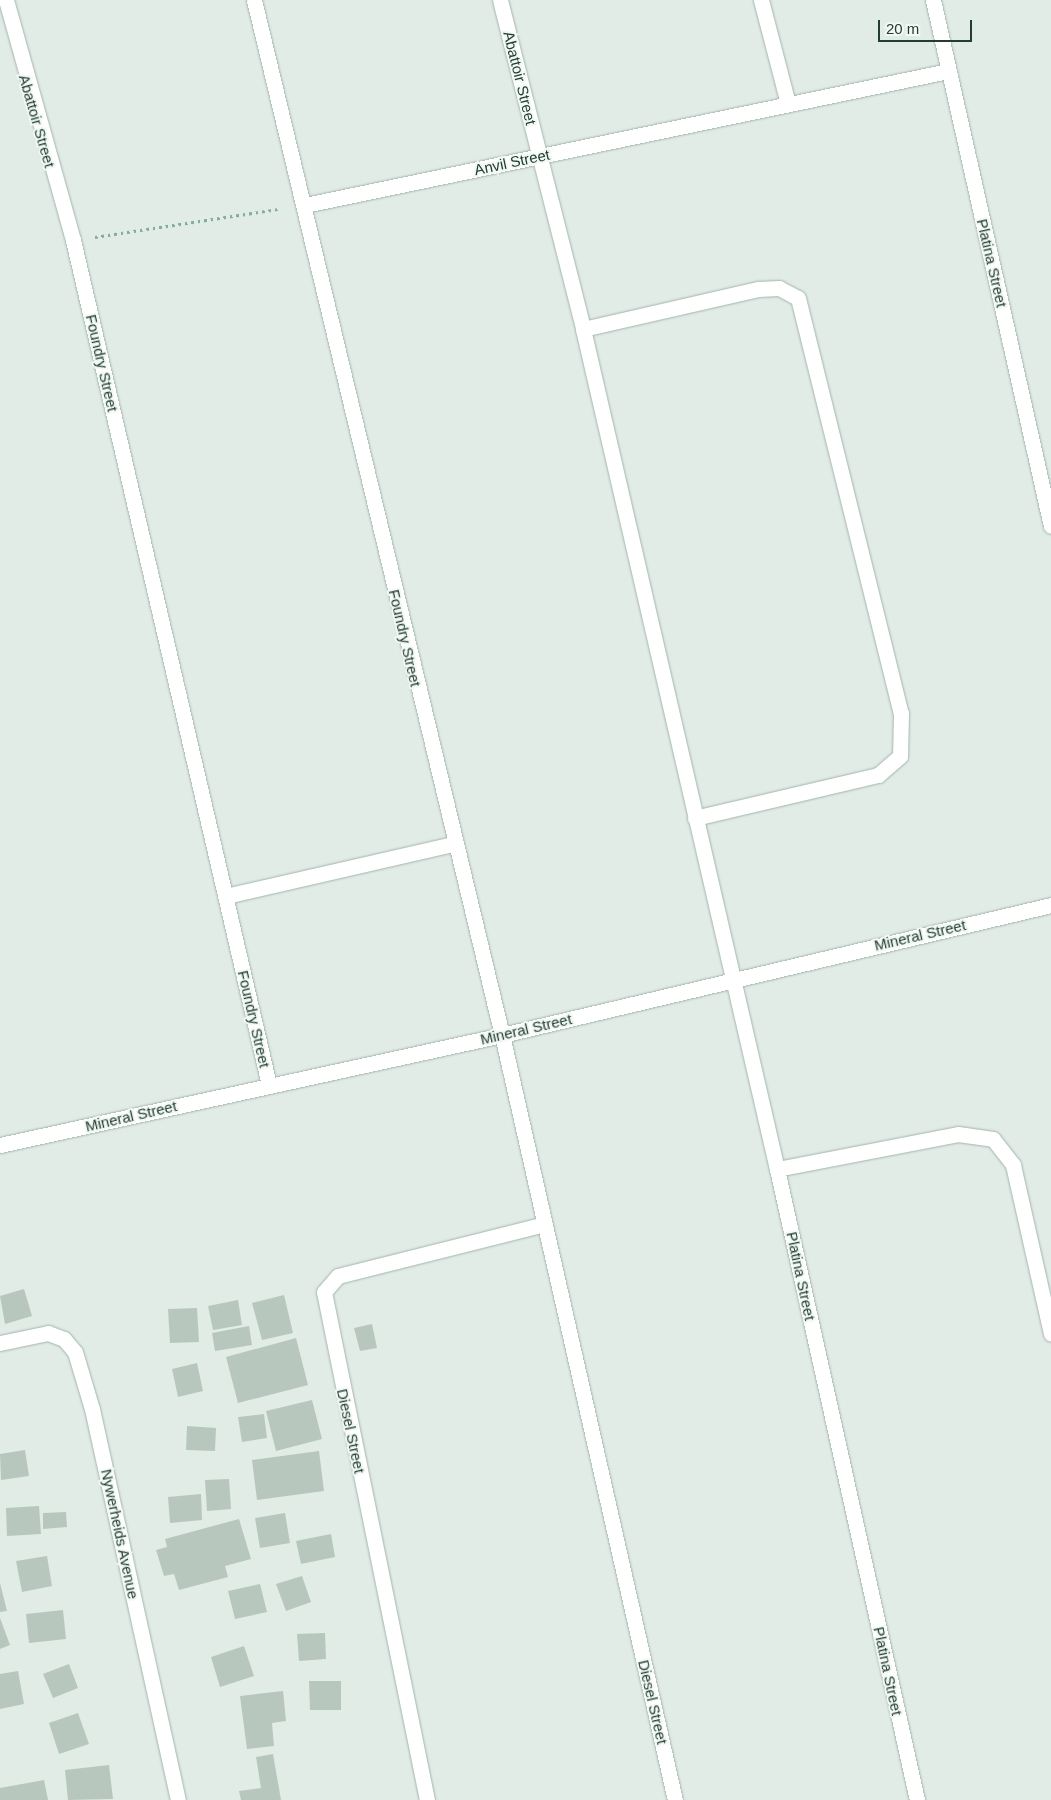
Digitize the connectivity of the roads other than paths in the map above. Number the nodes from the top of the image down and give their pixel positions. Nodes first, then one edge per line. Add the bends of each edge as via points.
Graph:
1 (6, 0) edge
2 (254, 0) edge
3 (500, 0) edge
4 (761, 0) edge
5 (932, 0) edge
6 (948, 72) junction
7 (788, 104) junction
8 (540, 156) junction
9 (305, 205) junction
10 (73, 240) joint
11 (583, 329) junction
12 (1051, 526) edge
13 (695, 818) junction
14 (453, 844) junction
15 (226, 896) junction
16 (1051, 905) edge
17 (732, 980) junction
18 (502, 1035) junction
19 (269, 1085) junction
20 (0, 1145) edge
21 (777, 1169) junction
22 (545, 1224) junction
23 (1051, 1334) edge
24 (0, 1343) edge
25 (178, 1800) edge
26 (427, 1800) edge
27 (675, 1800) edge
28 (917, 1800) edge

1 - 10 street, Abattoir Street
2 - 9 street
3 - 8 street, Abattoir Street
4 - 7 street
5 - 6 street, Platina Street
6 - 7 street, Anvil Street
6 - 12 street, Platina Street
7 - 8 street, Anvil Street
8 - 9 street, Anvil Street
8 - 11 street, Abattoir Street
9 - 14 street, Foundry Street
10 - 15 street, Foundry Street
11 - 13 street, Abattoir Street
11 - 13 street via 764,288 784,289 798,298 901,713 900,756 878,776
13 - 17 street, Platina Street
14 - 15 street
14 - 18 street, Foundry Street
15 - 19 street, Foundry Street
16 - 17 street, Mineral Street
17 - 18 street, Mineral Street
17 - 21 street, Platina Street
18 - 19 street, Mineral Street
18 - 22 street, Diesel Street
19 - 20 street, Mineral Street
21 - 23 street via 958,1134 993,1139 1013,1165
21 - 28 street, Platina Street
22 - 26 street, Diesel Street via 338,1276 324,1292
22 - 27 street, Diesel Street
24 - 25 street, Nywerheids Avenue via 48,1333 64,1339 75,1352 92,1409

